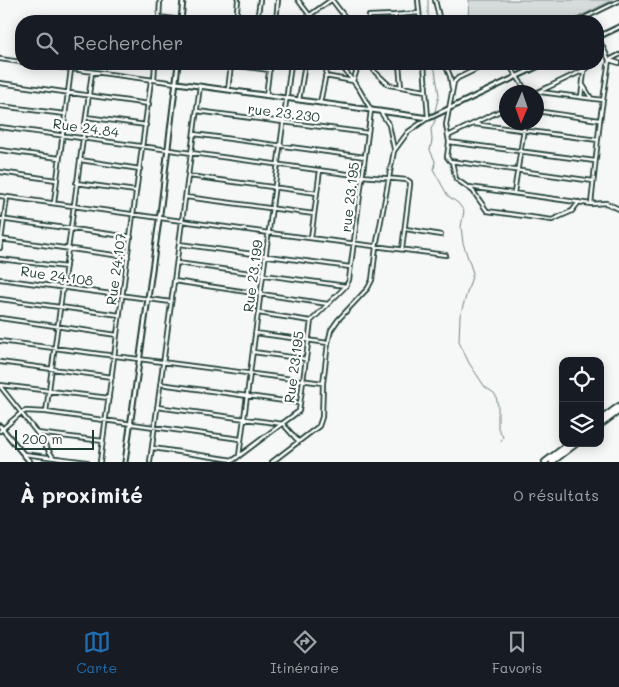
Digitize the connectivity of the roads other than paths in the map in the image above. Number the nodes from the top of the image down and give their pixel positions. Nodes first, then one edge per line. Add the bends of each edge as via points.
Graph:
1 (160, 0) edge
2 (183, 0) edge
3 (238, 0) edge
4 (260, 0) edge
5 (278, 0) edge
6 (298, 0) edge
7 (332, 0) edge
8 (418, 0) edge
9 (434, 0) edge
10 (619, 1) edge
11 (419, 13) joint
12 (159, 15) edge
13 (182, 15) edge
14 (237, 15) edge
15 (258, 15) edge
16 (277, 15) edge
17 (310, 15) edge
18 (312, 15) edge
19 (343, 15) edge
20 (396, 15) edge
21 (438, 15) edge
22 (590, 15) edge
23 (619, 27) edge
24 (604, 34) edge
25 (604, 50) edge
26 (619, 55) edge
27 (0, 59) edge
28 (609, 60) junction
29 (15, 61) edge
30 (619, 63) edge
31 (71, 70) edge
32 (78, 70) edge
33 (154, 70) edge
34 (178, 70) edge
35 (230, 70) edge
36 (270, 70) edge
37 (290, 70) edge
38 (304, 70) edge
39 (326, 70) edge
40 (345, 70) edge
41 (357, 70) edge
42 (374, 70) edge
43 (400, 70) edge
44 (424, 70) edge
45 (448, 70) edge
46 (475, 70) edge
47 (512, 70) edge
48 (530, 70) edge
49 (584, 70) edge
50 (586, 70) edge
51 (92, 72) junction
52 (325, 76) junction
53 (516, 76) junction
54 (153, 80) junction
55 (353, 81) junction
56 (0, 83) edge
57 (177, 83) junction
58 (523, 85) edge
59 (583, 85) junction
60 (200, 86) junction
61 (401, 87) junction
62 (228, 90) junction
63 (453, 90) junction
64 (544, 90) edge
65 (426, 91) junction
66 (68, 93) junction
67 (544, 94) edge
68 (88, 96) junction
69 (266, 96) junction
70 (581, 97) junction
71 (286, 98) junction
72 (591, 98) junction
73 (299, 100) junction
74 (603, 100) junction
75 (149, 104) junction
76 (320, 104) junction
77 (0, 106) edge
78 (449, 109) junction
79 (371, 110) junction
80 (197, 111) junction
81 (380, 111) junction
82 (499, 112) edge
83 (544, 112) edge
84 (64, 114) junction
85 (86, 117) junction
86 (429, 117) junction
87 (600, 120) junction
88 (283, 123) junction
89 (474, 124) junction
90 (146, 125) junction
91 (0, 127) edge
92 (524, 131) junction
93 (368, 133) junction
94 (194, 134) junction
95 (62, 135) junction
96 (448, 136) junction
97 (83, 138) junction
98 (598, 140) junction
99 (448, 142) junction
100 (280, 145) junction
101 (143, 146) junction
102 (0, 150) edge
103 (168, 150) junction
104 (394, 151) junction
105 (520, 151) junction
106 (191, 154) junction
107 (365, 157) junction
108 (59, 158) junction
109 (80, 160) junction
110 (595, 161) junction
111 (451, 162) junction
112 (278, 165) junction
113 (140, 169) junction
114 (320, 170) junction
115 (517, 171) junction
116 (0, 172) edge
117 (189, 176) junction
118 (362, 176) junction
119 (388, 179) junction
120 (56, 180) junction
121 (593, 181) junction
122 (76, 183) junction
123 (274, 187) junction
124 (468, 187) junction
125 (136, 191) junction
126 (317, 193) junction
127 (514, 194) junction
128 (0, 196) edge
129 (7, 197) junction
130 (186, 197) junction
131 (578, 202) junction
132 (54, 203) junction
133 (591, 204) junction
134 (73, 205) junction
135 (272, 210) junction
136 (619, 210) edge
137 (134, 214) junction
138 (314, 214) junction
139 (160, 217) junction
140 (2, 219) edge
141 (182, 220) junction
142 (71, 228) junction
143 (406, 229) junction
144 (269, 233) junction
145 (441, 234) dead end
146 (131, 237) junction
147 (311, 238) junction
148 (1, 239) edge
149 (354, 243) junction
150 (179, 244) junction
151 (376, 247) junction
152 (0, 248) edge
153 (68, 249) junction
154 (402, 249) junction
155 (265, 255) junction
156 (446, 255) dead end
157 (128, 257) junction
158 (0, 258) edge
159 (177, 263) junction
160 (66, 267) junction
161 (350, 267) junction
162 (263, 275) junction
163 (0, 279) edge
164 (174, 281) junction
165 (346, 286) junction
166 (63, 287) junction
167 (260, 294) junction
168 (122, 295) junction
169 (0, 298) edge
170 (148, 299) junction
171 (171, 302) junction
172 (328, 304) junction
173 (60, 306) junction
174 (258, 313) junction
175 (120, 315) junction
176 (0, 318) edge
177 (311, 321) junction
178 (58, 326) junction
179 (255, 333) junction
180 (117, 335) junction
181 (308, 340) junction
182 (0, 341) edge
183 (328, 343) junction
184 (55, 347) junction
185 (253, 352) junction
186 (115, 355) junction
187 (139, 359) junction
188 (306, 359) junction
189 (0, 362) edge
190 (163, 362) junction
191 (52, 370) junction
192 (250, 373) junction
193 (112, 377) junction
194 (303, 380) junction
195 (323, 383) junction
196 (160, 384) junction
197 (0, 386) edge
198 (49, 392) junction
199 (247, 396) junction
200 (109, 398) junction
201 (300, 403) junction
202 (619, 406) edge
203 (157, 408) junction
204 (619, 411) edge
205 (46, 412) junction
206 (21, 413) junction
207 (604, 417) edge
208 (244, 418) junction
209 (106, 421) junction
210 (604, 422) edge
211 (131, 424) junction
212 (283, 424) junction
213 (155, 428) junction
214 (1, 429) edge
215 (37, 433) junction
216 (240, 439) junction
217 (103, 441) junction
218 (299, 443) junction
219 (565, 447) edge
220 (571, 447) edge
221 (152, 448) junction
222 (23, 454) junction
223 (239, 456) junction
224 (54, 457) junction
225 (232, 461) edge
226 (30, 462) edge
227 (87, 462) edge
228 (100, 462) edge
229 (125, 462) edge
230 (150, 462) edge
231 (272, 462) edge
232 (545, 462) edge
233 (552, 462) edge

1 - 12 street
2 - 13 street
3 - 14 street
4 - 15 street
5 - 16 street
6 - 17 street
7 - 18 street
7 - 19 street
8 - 11 street
9 - 21 street
10 - 22 street
11 - 20 street
23 - 24 street
25 - 28 street
26 - 28 street
27 - 29 street
28 - 30 street
28 - 74 street
31 - 66 street
32 - 51 street
33 - 54 street, Rue 24.107
34 - 57 street
35 - 62 street
36 - 69 street
37 - 71 street, Rue 23.199
38 - 73 street
39 - 52 street
40 - 55 street
41 - 55 street
42 - 61 street via 389,85
43 - 61 street
44 - 65 street
45 - 63 street
46 - 63 street via 456,79
47 - 53 street
48 - 53 street
49 - 64 street
50 - 59 street
51 - 54 street
51 - 68 street
52 - 55 street
52 - 76 street
53 - 58 street
53 - 78 street
54 - 57 street
54 - 75 street, Rue 24.107
55 - 79 street
56 - 66 street
57 - 60 street
57 - 103 street
59 - 70 street
59 - 72 street
60 - 62 street
60 - 80 street
61 - 65 street
62 - 69 street
63 - 78 street
65 - 86 street
66 - 68 street
66 - 84 street
67 - 70 street
68 - 75 street
68 - 85 street
69 - 71 street
70 - 72 street
71 - 73 street
71 - 88 street, Rue 23.199
72 - 74 street
73 - 76 street
74 - 87 street
75 - 90 street, Rue 24.107
76 - 79 street
77 - 84 street
78 - 86 street
78 - 96 street
79 - 81 street
79 - 93 street, rue 23.195
80 - 88 street, rue 23.230
80 - 94 street
81 - 86 street
81 - 104 street via 388,125
82 - 89 street
83 - 87 street
84 - 95 street
85 - 90 street
85 - 97 street
86 - 104 street via 408,132
87 - 98 street
88 - 93 street, rue 23.230
88 - 100 street, Rue 23.199
89 - 92 street
89 - 96 street
90 - 101 street, Rue 24.107
91 - 95 street, Rue 24.84
92 - 98 street
92 - 105 street
93 - 107 street, rue 23.195
94 - 100 street
94 - 106 street
95 - 97 street, Rue 24.84
95 - 108 street
96 - 99 street
97 - 101 street, Rue 24.84
97 - 109 street
98 - 110 street
99 - 105 street
99 - 111 street via 447,157
100 - 107 street
100 - 112 street, Rue 23.199
101 - 103 street, Rue 24.84
101 - 113 street, Rue 24.107
102 - 108 street
103 - 106 street, Rue 24.84
103 - 139 street
104 - 119 street
105 - 110 street
105 - 115 street
106 - 112 street, Rue 24.84
106 - 117 street
107 - 118 street, rue 23.195
108 - 120 street
109 - 113 street
109 - 122 street
110 - 121 street
111 - 115 street
111 - 124 street via 456,179
112 - 114 street, Rue 24.84
112 - 123 street, Rue 23.199
113 - 125 street, Rue 24.107
114 - 118 street, Rue 24.84
114 - 126 street
115 - 121 street
115 - 127 street
116 - 120 street
117 - 123 street
117 - 130 street
118 - 119 street, Rue 24.84
118 - 149 street, rue 23.195
119 - 143 street, Rue 24.84 via 410,182
119 - 151 street
120 - 132 street
121 - 133 street
122 - 125 street
122 - 134 street
123 - 126 street
123 - 135 street, Rue 23.199
124 - 127 street
124 - 131 street via 487,211 532,218 555,220 572,211
125 - 137 street, Rue 24.107
126 - 138 street
127 - 131 street
128 - 129 street
129 - 132 street
129 - 140 street
130 - 135 street
130 - 141 street
131 - 133 street
132 - 134 street
133 - 136 street via 606,203
134 - 137 street
134 - 142 street
135 - 138 street
135 - 144 street, Rue 23.199
137 - 139 street
137 - 146 street, Rue 24.107
138 - 147 street
139 - 141 street
139 - 170 street
140 - 142 street
140 - 148 street
141 - 144 street
141 - 150 street
142 - 146 street
142 - 153 street
143 - 145 street
143 - 154 street
144 - 147 street
144 - 155 street, Rue 23.199
146 - 157 street, Rue 24.107
147 - 149 street
148 - 152 street
148 - 153 street
149 - 151 street
149 - 161 street, rue 23.195
150 - 155 street
150 - 159 street
151 - 154 street
151 - 183 street via 371,284 334,325
153 - 157 street
153 - 160 street
154 - 156 street
155 - 161 street
155 - 162 street, Rue 23.199
157 - 168 street, Rue 24.107
158 - 160 street
159 - 162 street
159 - 164 street
160 - 166 street
161 - 165 street, rue 23.195
162 - 165 street
162 - 167 street, Rue 23.199
163 - 166 street, Rue 24.108
164 - 167 street
164 - 171 street
165 - 172 street, Rue 23.195
166 - 168 street, Rue 24.108
166 - 173 street
167 - 172 street
167 - 174 street, Rue 23.199
168 - 170 street, Rue 24.108
168 - 175 street, Rue 24.107
169 - 173 street
170 - 171 street, Rue 24.108
170 - 187 street
171 - 190 street
172 - 177 street, Rue 23.195
173 - 175 street
173 - 178 street
174 - 177 street
174 - 179 street, Rue 23.199
175 - 180 street, Rue 24.107
176 - 178 street
177 - 181 street, Rue 23.195
178 - 180 street
178 - 184 street
179 - 181 street
179 - 185 street, Rue 23.199
180 - 186 street, Rue 24.107
181 - 183 street
181 - 188 street, Rue 23.195
182 - 184 street
183 - 195 street
184 - 186 street
184 - 191 street
185 - 188 street
185 - 192 street, Rue 23.199
186 - 187 street
186 - 193 street, Rue 24.107
187 - 190 street
187 - 211 street
188 - 194 street, Rue 23.195
189 - 191 street
190 - 192 street
190 - 196 street
191 - 193 street
191 - 198 street
192 - 194 street
192 - 199 street, Rue 23.199
193 - 200 street, Rue 24.107
194 - 195 street
194 - 201 street, Rue 23.195
195 - 218 street via 320,423
196 - 199 street
196 - 203 street
197 - 198 street
197 - 206 street
198 - 200 street
198 - 205 street
199 - 201 street
199 - 208 street, Rue 23.199
200 - 209 street, Rue 24.107
201 - 212 street, Rue 23.195 via 299,410
202 - 207 main road
203 - 208 street
203 - 213 street
204 - 210 main road
205 - 206 street
205 - 209 street
206 - 214 street
206 - 215 street
208 - 212 street
208 - 216 street, Rue 23.199
209 - 211 street
209 - 217 street, Rue 24.107
211 - 213 street
211 - 229 street
212 - 218 street
212 - 223 street, Rue 23.195
213 - 216 street
213 - 221 street
214 - 222 street
215 - 217 street
215 - 224 street
216 - 223 street, Rue 23.199
217 - 228 street, Rue 24.107
218 - 231 street
219 - 232 main road
220 - 233 main road
221 - 225 street
221 - 230 street
222 - 224 street
222 - 226 street
223 - 225 street, Rue 23.195
224 - 227 street

